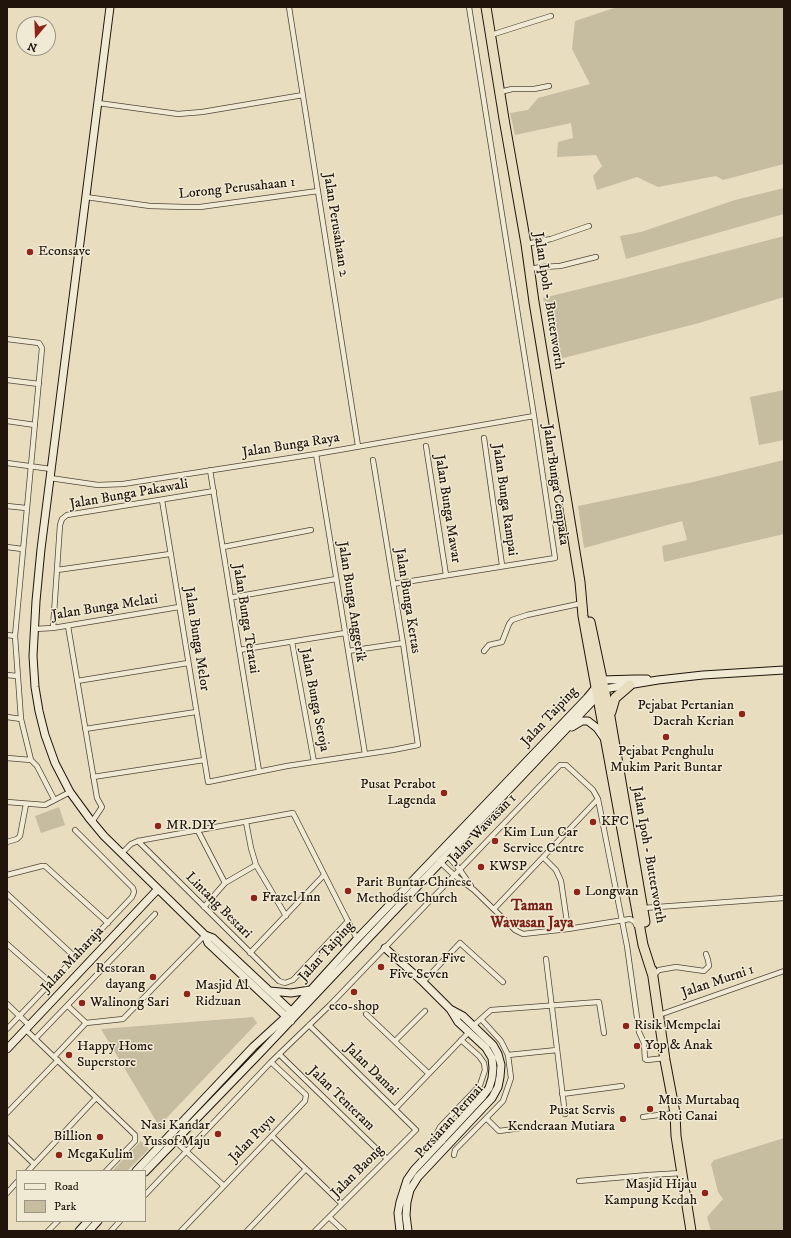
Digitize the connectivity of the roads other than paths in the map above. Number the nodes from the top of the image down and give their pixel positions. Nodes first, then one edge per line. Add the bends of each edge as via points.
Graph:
1 (110, 7) edge
2 (289, 7) edge
3 (469, 7) edge
4 (486, 7) edge
5 (492, 7) edge
6 (551, 16) dead end
7 (491, 35) junction
8 (548, 86) dead end
9 (500, 92) junction
10 (303, 95) junction
11 (98, 103) junction
12 (318, 191) junction
13 (86, 197) junction
14 (589, 226) dead end
15 (526, 244) junction
16 (596, 257) dead end
17 (529, 269) junction
18 (7, 339) edge
19 (7, 380) edge
20 (39, 384) junction
21 (534, 416) junction
22 (7, 421) edge
23 (35, 425) junction
24 (484, 438) dead end
25 (358, 446) junction
26 (426, 446) dead end
27 (316, 454) junction
28 (373, 460) dead end
29 (7, 464) edge
30 (30, 467) junction
31 (51, 469) junction
32 (210, 470) junction
33 (50, 478) junction
34 (214, 491) junction
35 (162, 500) junction
36 (7, 506) edge
37 (26, 508) junction
38 (311, 530) dead end
39 (7, 547) edge
40 (222, 547) junction
41 (22, 549) junction
42 (170, 554) junction
43 (502, 566) junction
44 (57, 570) junction
45 (446, 575) junction
46 (336, 579) junction
47 (393, 584) junction
48 (234, 597) dead end
49 (583, 601) junction
50 (179, 608) junction
51 (68, 626) junction
52 (53, 628) junction
53 (34, 629) junction
54 (345, 633) junction
55 (7, 635) edge
56 (15, 636) junction
57 (292, 642) junction
58 (403, 643) junction
59 (239, 650) junction
60 (348, 651) junction
61 (484, 652) dead end
62 (188, 663) junction
63 (784, 670) edge
64 (7, 675) edge
65 (17, 676) junction
66 (658, 680) junction
67 (78, 681) junction
68 (630, 685) junction
69 (600, 688) junction
70 (196, 712) junction
71 (7, 717) edge
72 (610, 717) junction
73 (21, 719) junction
74 (85, 729) junction
75 (567, 729) junction
76 (604, 738) junction
77 (365, 754) junction
78 (7, 758) edge
79 (31, 760) junction
80 (204, 760) junction
81 (314, 762) junction
82 (259, 771) junction
83 (93, 777) junction
84 (70, 792) junction
85 (54, 799) junction
86 (598, 799) junction
87 (7, 802) edge
88 (26, 804) junction
89 (92, 822) junction
90 (246, 822) junction
91 (75, 830) dead end
92 (198, 831) junction
93 (7, 842) edge
94 (138, 842) junction
95 (122, 853) junction
96 (444, 853) junction
97 (543, 857) junction
98 (438, 860) junction
99 (256, 865) junction
100 (460, 870) junction
101 (7, 875) edge
102 (324, 875) junction
103 (454, 875) junction
104 (225, 883) junction
105 (158, 889) junction
106 (474, 890) junction
107 (7, 894) edge
108 (634, 898) junction
109 (784, 898) edge
110 (204, 907) junction
111 (642, 908) junction
112 (494, 909) junction
113 (155, 914) dead end
114 (286, 916) junction
115 (630, 919) junction
116 (622, 920) junction
117 (348, 921) junction
118 (108, 923) junction
119 (568, 929) junction
120 (641, 933) junction
121 (205, 935) junction
122 (357, 939) junction
123 (7, 944) edge
124 (385, 948) junction
125 (250, 953) junction
126 (706, 954) dead end
127 (75, 957) junction
128 (546, 959) dead end
129 (784, 970) edge
130 (658, 972) junction
131 (423, 982) junction
132 (503, 982) dead end
133 (51, 983) junction
134 (310, 990) junction
135 (270, 991) junction
136 (7, 1004) edge
137 (68, 1006) junction
138 (552, 1006) junction
139 (425, 1011) dead end
140 (366, 1014) dead end
141 (659, 1015) junction
142 (19, 1016) junction
143 (291, 1016) junction
144 (481, 1019) junction
145 (86, 1023) junction
146 (309, 1025) junction
147 (28, 1028) junction
148 (7, 1029) edge
149 (471, 1029) junction
150 (604, 1033) dead end
151 (35, 1039) junction
152 (461, 1040) junction
153 (395, 1042) junction
154 (7, 1049) edge
155 (557, 1050) junction
156 (279, 1054) junction
157 (508, 1055) junction
158 (56, 1058) junction
159 (665, 1058) junction
160 (271, 1062) junction
161 (428, 1073) junction
162 (622, 1086) dead end
163 (562, 1094) junction
164 (96, 1098) junction
165 (395, 1109) junction
166 (7, 1112) edge
167 (565, 1114) dead end
168 (675, 1114) junction
169 (644, 1116) dead end
170 (487, 1119) junction
171 (536, 1126) dead end
172 (416, 1130) joint
173 (272, 1136) junction
174 (7, 1138) edge
175 (175, 1141) junction
176 (445, 1143) junction
177 (186, 1152) junction
178 (454, 1155) dead end
179 (387, 1159) junction
180 (34, 1164) junction
181 (306, 1169) junction
182 (29, 1170) edge
183 (107, 1170) edge
184 (137, 1170) edge
185 (146, 1171) edge
186 (682, 1173) junction
187 (579, 1181) dead end
188 (16, 1183) edge
189 (224, 1186) junction
190 (7, 1193) edge
191 (146, 1194) edge
192 (342, 1204) junction
193 (329, 1217) junction
194 (57, 1222) edge
195 (87, 1222) edge
196 (97, 1222) edge
197 (119, 1222) edge
198 (48, 1231) edge
199 (79, 1231) edge
200 (89, 1231) edge
201 (111, 1231) edge
202 (181, 1231) edge
203 (247, 1231) edge
204 (315, 1231) edge
205 (344, 1231) edge
206 (400, 1231) edge
207 (403, 1231) edge
208 (408, 1231) edge
209 (691, 1231) edge

1 - 11 street
2 - 10 street, Jalan Perusahaan 2
3 - 21 street, Jalan Bunga Cempaka
4 - 7 highway, Jalan Ipoh - Butterworth
5 - 7 highway
6 - 7 street
7 - 9 highway, Jalan Ipoh - Butterworth
8 - 9 street
9 - 15 highway, Jalan Ipoh - Butterworth
10 - 11 street via 178,114
10 - 12 street, Jalan Perusahaan 2
11 - 13 street
12 - 13 street, Lorong Perusahaan 1 via 200,207 150,206
12 - 25 street, Jalan Perusahaan 2
13 - 31 street
14 - 15 street via 551,239
15 - 17 highway, Jalan Ipoh - Butterworth
16 - 17 street via 560,266
17 - 49 highway, Jalan Ipoh - Butterworth
18 - 20 street via 41,345
19 - 20 street
20 - 23 street
21 - 25 street, Jalan Bunga Raya
21 - 43 street, Jalan Bunga Cempaka via 555,558
22 - 23 street
23 - 30 street
24 - 43 street, Jalan Bunga Rampai
25 - 27 street, Jalan Bunga Raya
26 - 45 street, Jalan Bunga Mawar
27 - 32 street, Jalan Bunga Raya
27 - 46 street, Jalan Bunga Anggerik
28 - 47 street, Jalan Bunga Kertas
29 - 30 street
30 - 31 street
30 - 37 street
31 - 33 street
32 - 33 street, Jalan Bunga Raya via 123,484 98,485
32 - 34 street, Jalan Bunga Teratai
33 - 53 street
34 - 35 street, Jalan Bunga Pakawali
34 - 40 street, Jalan Bunga Teratai
35 - 42 street, Jalan Bunga Melor
35 - 44 street, Jalan Bunga Pakawali via 67,516 62,519
36 - 37 street
37 - 41 street
38 - 40 street
39 - 41 street
40 - 59 street, Jalan Bunga Teratai
41 - 56 street
42 - 44 street
42 - 50 street, Jalan Bunga Melor
43 - 45 street
44 - 52 street, Jalan Bunga Pakawali
45 - 47 street
46 - 48 street
46 - 54 street, Jalan Bunga Anggerik
47 - 58 street, Jalan Bunga Kertas
49 - 61 street via 512,620 502,642 489,645
49 - 69 highway, Jalan Ipoh - Butterworth via 589,616
50 - 51 street, Jalan Bunga Melati
50 - 62 street, Jalan Bunga Melor
51 - 52 street, Jalan Bunga Melati
51 - 67 street
52 - 53 street, Jalan Bunga Melati
53 - 84 street via 39,711 55,763
54 - 57 street
54 - 60 street, Jalan Bunga Anggerik
55 - 56 street
56 - 65 street
57 - 59 street
57 - 81 street, Jalan Bunga Seroja
58 - 60 street
58 - 77 street, Jalan Bunga Kertas via 418,745
59 - 82 street, Jalan Bunga Teratai
60 - 77 street, Jalan Bunga Anggerik
62 - 67 street
62 - 70 street, Jalan Bunga Melor
63 - 66 street
64 - 65 street
65 - 73 street
66 - 68 street
66 - 69 street via 635,679
67 - 74 street
68 - 69 street
68 - 72 highway via 615,698
69 - 72 highway, Jalan Ipoh - Butterworth
69 - 75 street, Jalan Taiping
69 - 76 highway, Jalan Ipoh - Butterworth
69 - 96 street, Jalan Taiping
70 - 74 street
70 - 80 street, Jalan Bunga Melor
71 - 73 street
72 - 111 highway, Jalan Ipoh - Butterworth
73 - 79 street
74 - 83 street
75 - 76 street via 588,721
75 - 96 street, Jalan Taiping
76 - 108 highway, Jalan Ipoh - Butterworth
77 - 81 street
78 - 79 street
79 - 85 street via 37,766
80 - 82 street, Jalan Bunga Melor via 208,782
80 - 83 street
81 - 82 street
83 - 89 street via 97,798 102,808
84 - 85 street
84 - 89 street
85 - 88 street via 45,804
86 - 97 street
86 - 100 street, Jalan Wawasan 1 via 593,790 566,765 560,765
86 - 116 street
87 - 88 street
88 - 93 street via 20,836
89 - 95 street
90 - 92 street
90 - 99 street
90 - 102 street via 293,814
91 - 118 street via 133,888 132,897
92 - 94 street
92 - 104 street
94 - 95 street via 131,844
94 - 110 street, Lintang Bestari
95 - 105 street
96 - 98 street, Jalan Taiping
96 - 100 street
97 - 112 street
97 - 119 street via 556,870 561,882
98 - 103 street
98 - 122 street, Jalan Taiping
98 - 143 street, Jalan Taiping
99 - 104 street
99 - 114 street
100 - 103 street, Jalan Wawasan 1
100 - 106 street
101 - 118 street via 46,866
102 - 114 street
102 - 117 street
103 - 106 street
103 - 124 street, Jalan Wawasan 1
104 - 110 street
105 - 121 street
105 - 147 street, Jalan Maharaja
106 - 112 street
107 - 127 street
108 - 115 street via 631,902 634,914
108 - 120 highway, Jalan Ipoh - Butterworth
109 - 111 street
110 - 125 street, Lintang Bestari
111 - 130 highway, Jalan Ipoh - Butterworth
112 - 119 street via 515,930 523,934
113 - 137 street
114 - 125 street
115 - 116 street
115 - 120 street via 635,922 636,929
116 - 119 street
116 - 159 street via 639,1032 644,1043 646,1059
117 - 122 street
117 - 125 street, Lintang Bestari via 293,980 285,983 279,981
118 - 127 street
120 - 130 highway, Jalan Ipoh - Butterworth via 643,945
121 - 135 street via 213,938
121 - 143 street via 208,943
121 - 145 street via 123,1019
122 - 134 street, Jalan Taiping
123 - 133 street
124 - 131 street, Persiaran Permai
124 - 146 street, Jalan Wawasan 1
126 - 130 street via 709,966 704,971 678,967
127 - 133 street
128 - 138 street
129 - 141 street, Jalan Murni 1
130 - 141 highway, Jalan Ipoh - Butterworth
131 - 132 street via 460,943
131 - 149 street, Persiaran Permai via 450,1009 458,1022
133 - 142 street
134 - 135 street via 291,993
134 - 143 street, Jalan Taiping
135 - 143 street
136 - 142 street
137 - 145 street
137 - 151 street
138 - 144 street via 491,1010
138 - 150 street via 599,1002
138 - 155 street
139 - 153 street
140 - 153 street
141 - 159 highway, Jalan Ipoh - Butterworth
142 - 147 street
142 - 148 street
143 - 175 street, Jalan Taiping
143 - 184 street, Jalan Taiping via 253,1047
144 - 149 street
144 - 157 street via 501,1041
145 - 158 street
146 - 156 street, Jalan Wawasan 1
146 - 165 street, Jalan Damai
147 - 151 street
147 - 154 street, Jalan Maharaja
149 - 152 street
149 - 176 street, Persiaran Permai via 492,1058 492,1078 489,1088
151 - 158 street
152 - 161 street
152 - 176 street via 479,1056 485,1070 480,1085 440,1127 436,1135
153 - 161 street
155 - 157 street
155 - 163 street
156 - 160 street, Jalan Wawasan 1
156 - 179 street, Jalan Tenteram
157 - 170 street via 509,1087 504,1101
158 - 164 street
158 - 166 street
159 - 168 highway, Jalan Ipoh - Butterworth
160 - 173 street, Jalan Puyu via 306,1095 305,1100
160 - 177 street, Jalan Wawasan 1
161 - 165 street
162 - 163 street
163 - 167 street
164 - 180 street
164 - 183 street via 136,1135 135,1141
165 - 172 street, Jalan Damai
168 - 169 street
168 - 186 highway, Jalan Ipoh - Butterworth
170 - 171 street via 499,1131
170 - 178 street via 455,1150
172 - 179 street, Jalan Baong
173 - 181 street
173 - 189 street, Jalan Puyu
174 - 180 street
175 - 177 street
175 - 185 street, Jalan Taiping
176 - 206 street, Persiaran Permai via 414,1170 407,1180 398,1213
176 - 208 street, Persiaran Permai via 410,1190 406,1215
177 - 189 street
177 - 191 street, Jalan Wawasan 1
179 - 192 street, Jalan Baong
180 - 182 street
181 - 192 street
181 - 203 street
186 - 187 street
186 - 209 highway, Jalan Ipoh - Butterworth
188 - 190 street
189 - 202 street, Jalan Puyu
192 - 193 street, Jalan Baong
193 - 204 street, Jalan Baong
193 - 205 street
194 - 198 street
195 - 199 street
196 - 200 street
197 - 201 street
207 - 208 street

